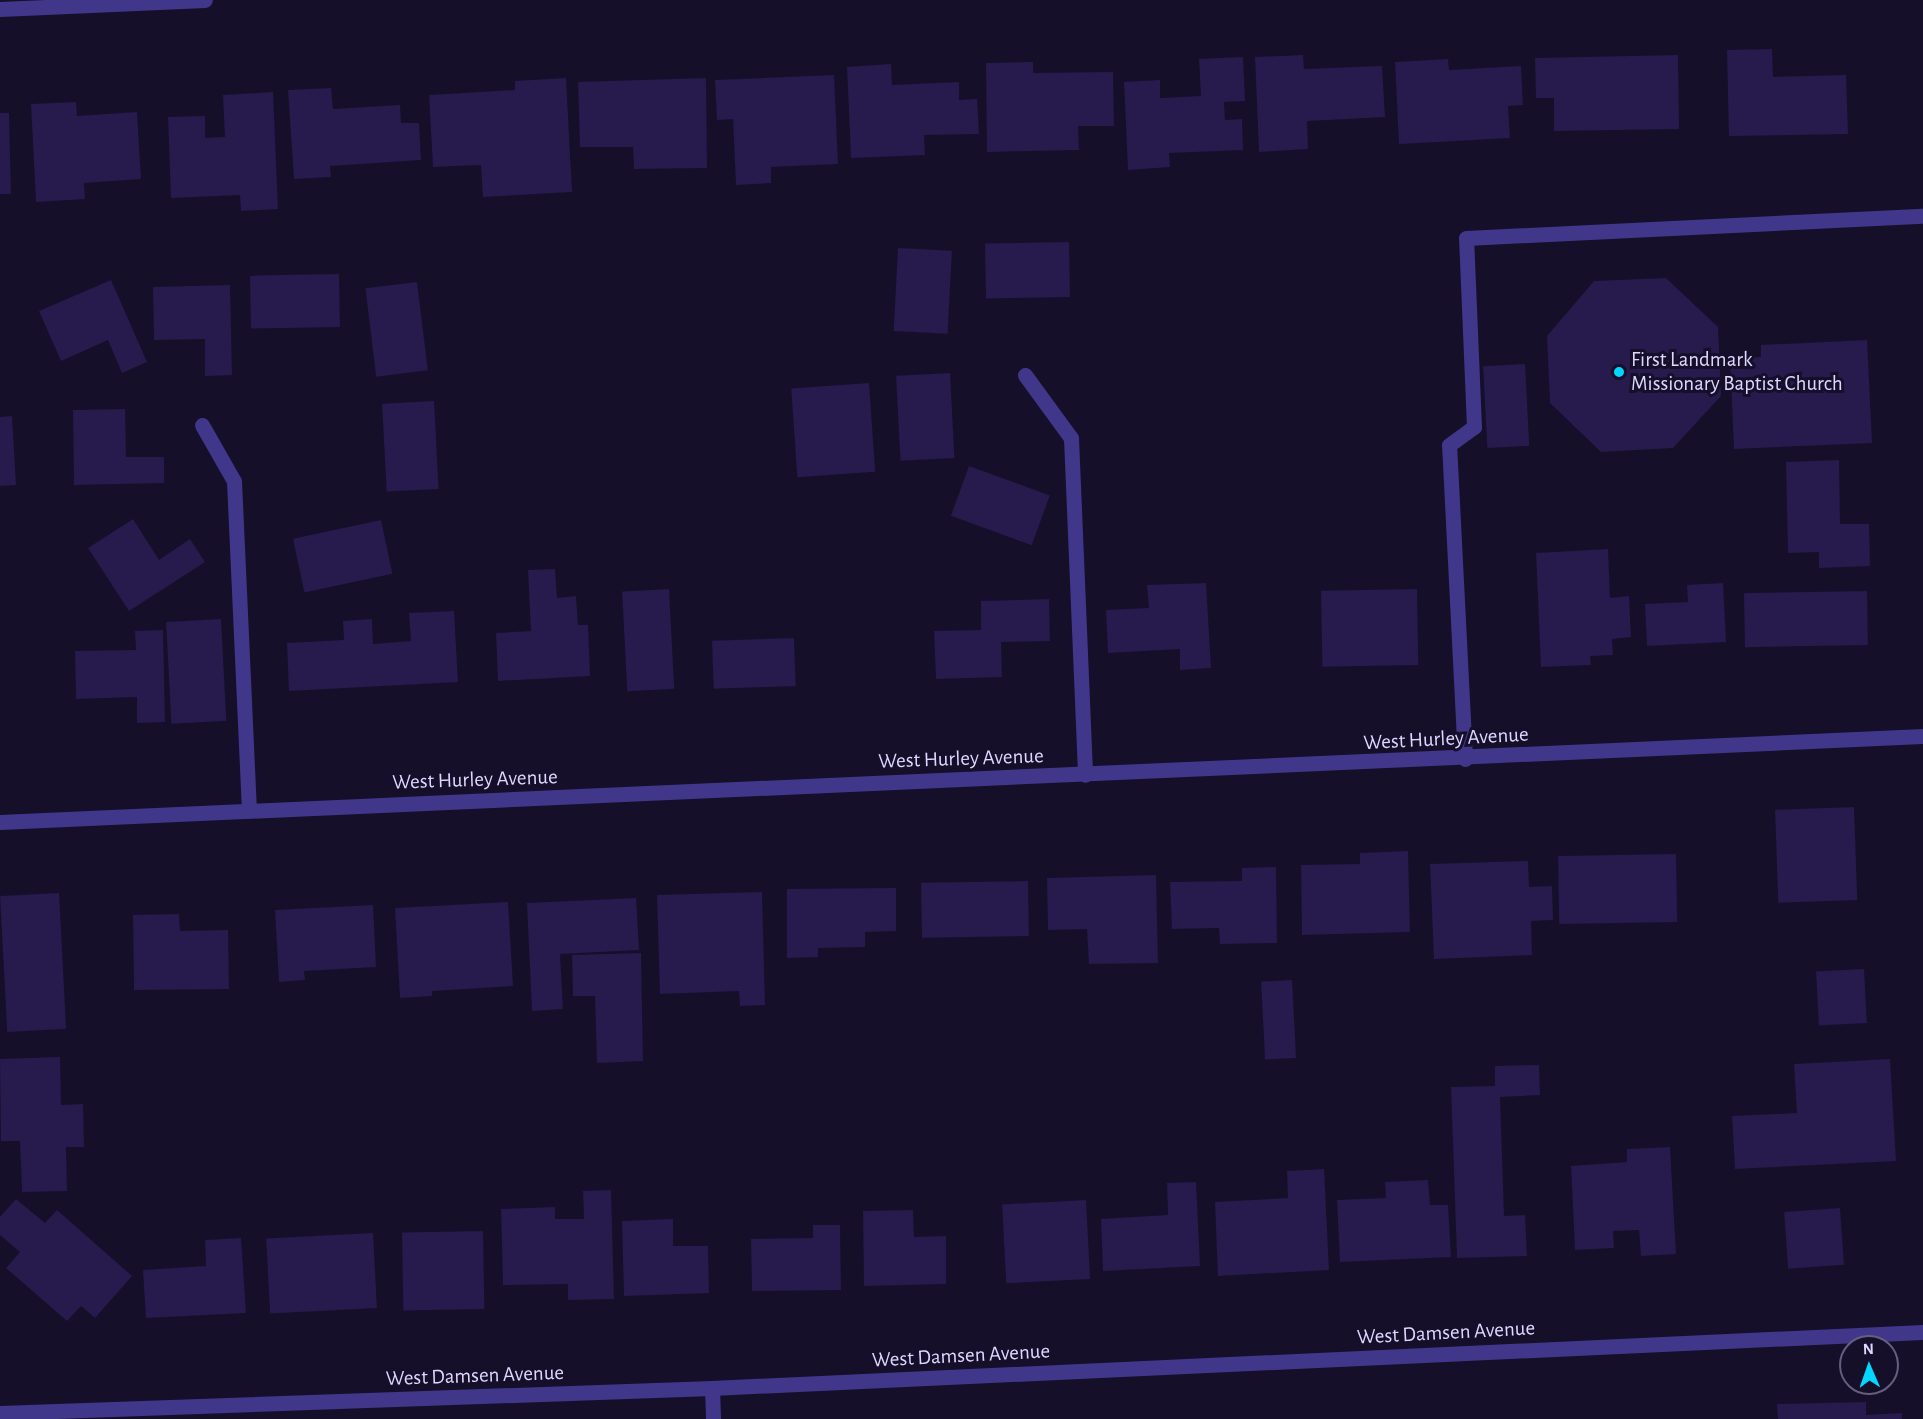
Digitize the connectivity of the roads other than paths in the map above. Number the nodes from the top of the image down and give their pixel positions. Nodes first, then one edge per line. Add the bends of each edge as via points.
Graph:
1 (205, 0) edge
2 (0, 9) edge
3 (1923, 216) edge
4 (1025, 375) dead end
5 (202, 425) dead end
6 (1923, 736) edge
7 (1465, 759) junction
8 (1085, 775) junction
9 (249, 811) junction
10 (0, 822) edge
11 (1923, 1332) edge
12 (712, 1388) junction
13 (0, 1413) edge
14 (713, 1419) edge

1 - 2 street
3 - 7 street via 1466,238 1474,427 1449,446
4 - 8 street via 1071,438
5 - 9 street via 234,481
6 - 7 street, West Hurley Avenue
7 - 8 street, West Hurley Avenue
8 - 9 street, West Hurley Avenue
9 - 10 street, West Hurley Avenue
11 - 12 street, West Damsen Avenue
12 - 13 street, West Damsen Avenue
12 - 14 street

